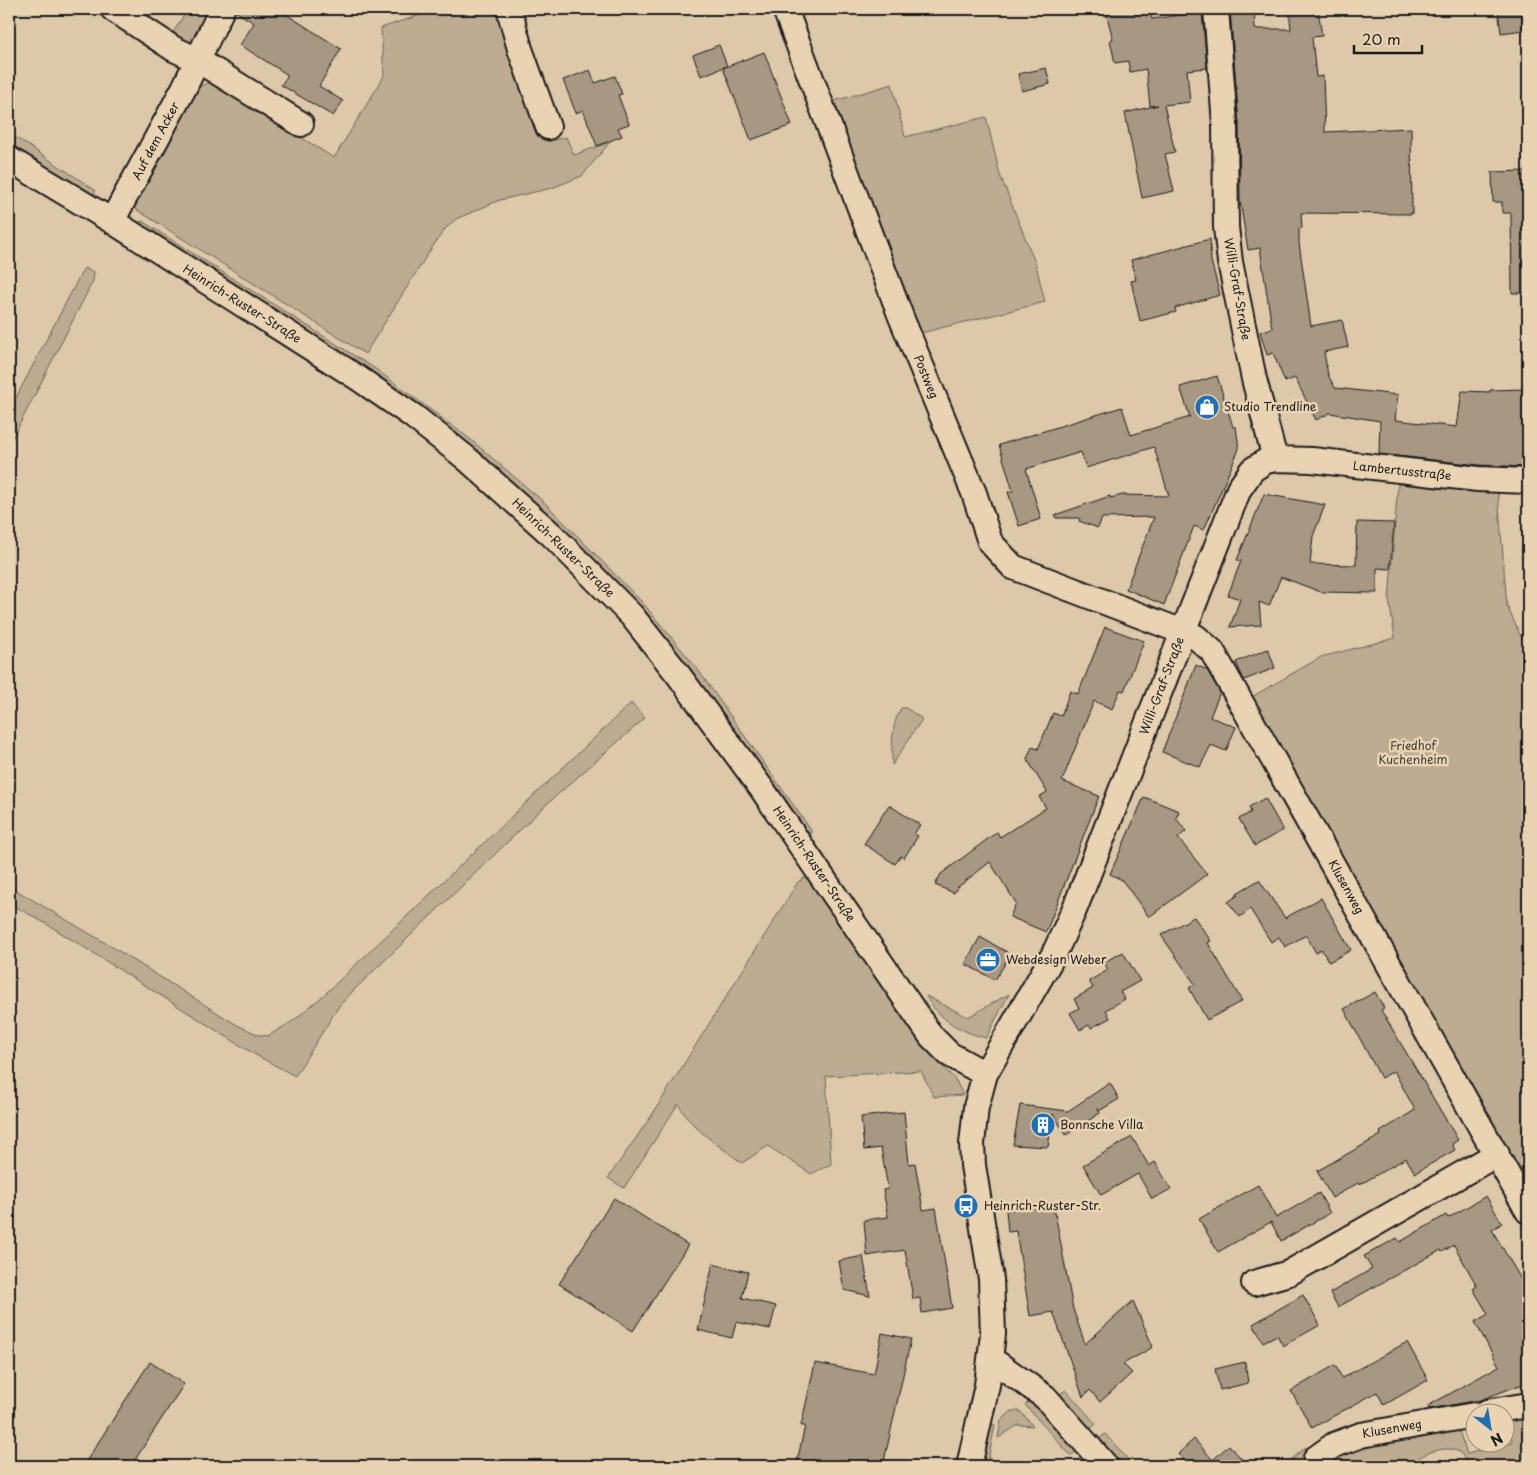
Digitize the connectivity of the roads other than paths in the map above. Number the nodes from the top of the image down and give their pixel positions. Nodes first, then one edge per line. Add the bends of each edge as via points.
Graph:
1 (113, 9) edge
2 (222, 9) edge
3 (509, 9) edge
4 (785, 9) edge
5 (1216, 9) edge
6 (196, 59) junction
7 (301, 124) dead end
8 (548, 127) dead end
9 (9, 159) edge
10 (112, 221) junction
11 (1275, 459) junction
12 (1528, 481) edge
13 (1183, 632) junction
14 (985, 1074) junction
15 (1497, 1154) junction
16 (1528, 1211) edge
17 (1254, 1283) dead end
18 (991, 1359) junction
19 (1528, 1405) edge
20 (1514, 1407) edge
21 (1464, 1417) edge
22 (1316, 1458) dead end
23 (969, 1466) edge
24 (1106, 1466) edge

1 - 6 street via 174,49
2 - 6 street, Auf dem Acker
3 - 8 street
4 - 13 street, Postweg via 902,317 974,493 990,542 1013,566
5 - 11 street, Willi-Graf-Straße via 1225,124 1226,227 1230,262
6 - 7 street
6 - 10 street, Auf dem Acker via 184,88
9 - 10 street, Heinrich-Ruster-Straße
10 - 14 street, Heinrich-Ruster-Straße via 413,416 466,458 552,535 632,616 677,673 774,806 931,1036 949,1054
11 - 12 street, Lambertusstraße
11 - 13 street, Willi-Graf-Straße via 1252,470 1239,489
13 - 14 street, Willi-Graf-Straße via 1075,908 1054,954
13 - 15 street, Klusenweg via 1205,643 1212,651
14 - 18 street, Willi-Graf-Straße via 976,1107 972,1144 992,1288
15 - 16 street, Klusenweg
15 - 17 street via 1289,1273
18 - 23 street, Willi-Graf-Straße
18 - 24 street via 1044,1397
19 - 20 street
21 - 22 street, Klusenweg via 1361,1435 1334,1444

